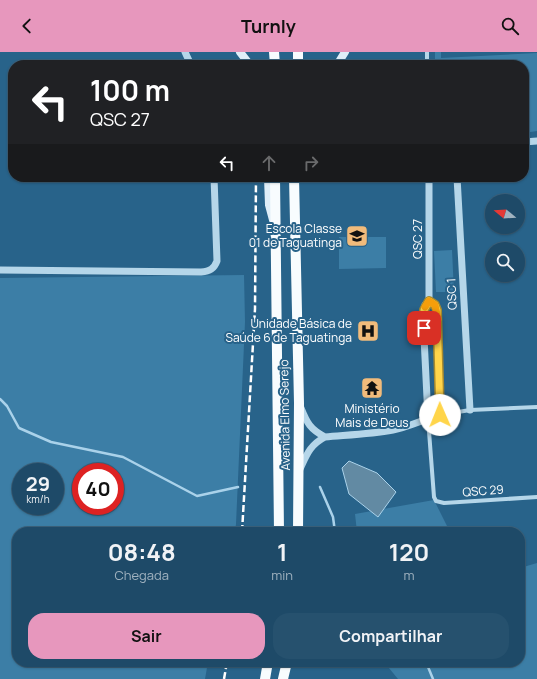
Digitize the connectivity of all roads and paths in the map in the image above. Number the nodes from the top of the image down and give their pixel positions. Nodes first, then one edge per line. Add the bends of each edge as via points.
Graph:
1 (240, 52) edge
2 (246, 60) edge
3 (214, 182) edge
4 (268, 182) edge
5 (275, 182) edge
6 (294, 182) edge
7 (429, 182) edge
8 (456, 182) edge
9 (275, 224) junction
10 (0, 270) edge
11 (429, 301) junction
12 (299, 403) junction
13 (537, 407) edge
14 (470, 410) junction
15 (440, 415) junction
16 (428, 418) junction
17 (325, 437) junction
18 (299, 473) junction
19 (537, 498) edge
20 (279, 527) edge
21 (298, 527) edge
22 (267, 667) edge
23 (285, 667) edge
24 (265, 679) edge
25 (283, 679) edge

1 - 2 main road
3 - 10 street via 217,261 210,271
4 - 9 main road via 269,205
5 - 9 main road, Avenida Elmo Serejo
6 - 12 main road, Avenida Elmo Serejo
7 - 11 street, QSC 27
8 - 14 street, QSC 1
9 - 20 main road, Avenida Elmo Serejo
11 - 15 street, QSC 27 via 437,310
11 - 16 street, QSC 27 via 423,317
12 - 17 street via 312,430
12 - 18 main road, Avenida Elmo Serejo
13 - 14 street
14 - 15 street
15 - 16 street
16 - 17 street via 393,430
16 - 19 street, QSC 29 via 434,497 439,503
17 - 18 street via 311,447
18 - 21 main road, Avenida Elmo Serejo
22 - 24 main road
23 - 25 main road

